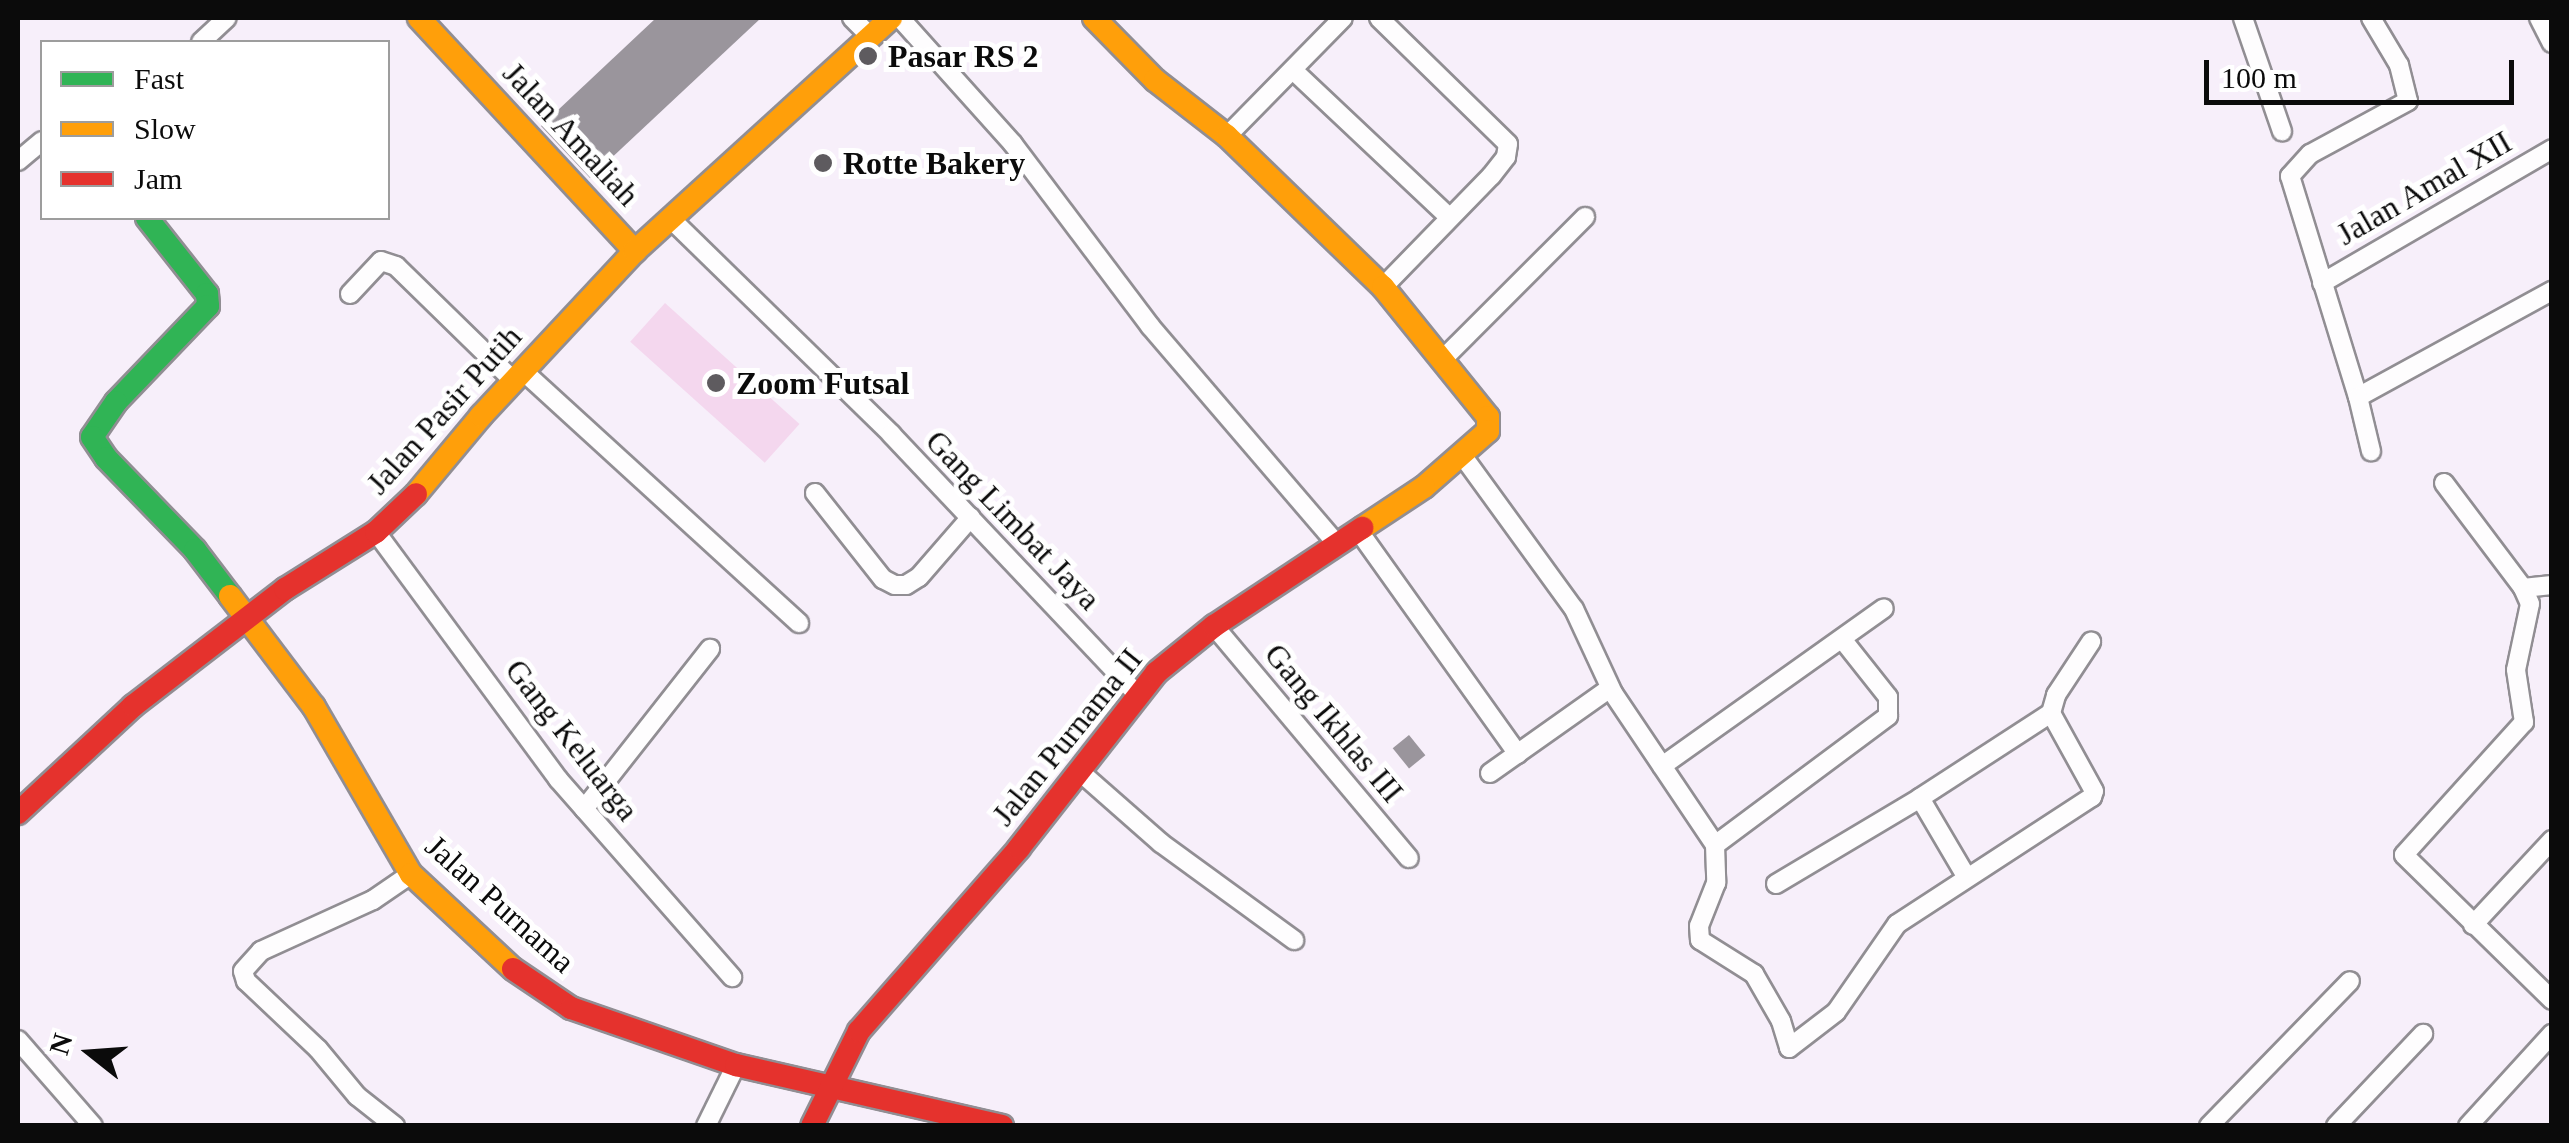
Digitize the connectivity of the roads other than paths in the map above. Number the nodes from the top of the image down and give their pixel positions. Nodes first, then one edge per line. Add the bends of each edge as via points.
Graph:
1 (228, 18) edge
2 (418, 18) edge
3 (852, 18) edge
4 (891, 18) edge
5 (900, 18) edge
6 (1094, 18) edge
7 (1343, 18) edge
8 (1378, 18) edge
9 (2243, 18) edge
10 (2372, 18) edge
11 (2539, 18) edge
12 (869, 36) junction
13 (203, 40) edge
14 (2552, 43) edge
15 (1294, 72) junction
16 (2282, 131) dead end
17 (1227, 136) junction
18 (40, 144) edge
19 (2552, 148) edge
20 (18, 161) edge
21 (1586, 216) dead end
22 (1450, 218) junction
23 (671, 219) junction
24 (149, 220) edge
25 (634, 251) junction
26 (2322, 283) junction
27 (1383, 287) junction
28 (2552, 291) edge
29 (350, 294) dead end
30 (1443, 359) junction
31 (518, 376) junction
32 (2358, 398) junction
33 (2371, 451) dead end
34 (1462, 455) junction
35 (2444, 483) dead end
36 (815, 494) dead end
37 (971, 518) junction
38 (1358, 530) junction
39 (376, 532) junction
40 (1337, 544) junction
41 (2552, 585) edge
42 (2523, 588) junction
43 (1884, 608) dead end
44 (247, 618) junction
45 (799, 622) dead end
46 (1214, 626) junction
47 (1842, 639) junction
48 (2092, 642) dead end
49 (710, 650) dead end
50 (1610, 688) junction
51 (1139, 696) junction
52 (2051, 713) junction
53 (1518, 754) junction
54 (1662, 766) junction
55 (1080, 771) junction
56 (1490, 773) dead end
57 (1920, 798) junction
58 (584, 809) junction
59 (18, 813) edge
60 (2552, 840) edge
61 (1715, 845) junction
62 (1408, 858) dead end
63 (411, 874) junction
64 (1966, 876) junction
65 (1776, 884) dead end
66 (2473, 926) junction
67 (1294, 940) dead end
68 (732, 977) dead end
69 (2350, 981) dead end
70 (2552, 1000) edge
71 (2423, 1034) dead end
72 (2552, 1034) edge
73 (18, 1040) edge
74 (736, 1065) junction
75 (830, 1086) junction
76 (926, 1117) edge
77 (94, 1126) edge
78 (394, 1126) edge
79 (706, 1126) edge
80 (812, 1126) edge
81 (1002, 1126) edge
82 (2209, 1126) edge
83 (2336, 1126) edge
84 (2468, 1126) edge

1 - 13 street
2 - 25 main road, Jalan Amaliah
3 - 12 street
4 - 12 main road, Jalan Pasir Putih
5 - 40 street via 1002,131 1150,326
6 - 17 main road, Jalan Purnama II via 1155,80
7 - 15 street
8 - 22 street via 1508,144 1506,158
9 - 16 street
10 - 26 street, Jalan Amal XII via 2399,65 2406,105 2310,154 2290,176
11 - 14 street
12 - 23 main road, Jalan Pasir Putih
15 - 17 street
15 - 22 street
17 - 27 main road, Jalan Purnama II
18 - 20 street
19 - 26 street, Jalan Amal XII
21 - 30 street
22 - 27 street
23 - 25 main road, Jalan Pasir Putih
23 - 37 street, Gang Limbat Jaya
24 - 44 main road, Jalan Purnama via 207,294 208,306 116,402 92,437
25 - 31 main road, Jalan Pasir Putih
26 - 32 street
27 - 30 main road, Jalan Purnama II
28 - 32 street
29 - 31 street via 381,261 396,266
30 - 34 main road, Jalan Purnama II via 1490,424
31 - 39 main road, Jalan Pasir Putih via 430,481
31 - 45 street
32 - 33 street
34 - 38 main road, Jalan Purnama II
34 - 50 street via 1574,609
35 - 42 street
36 - 37 street via 882,579 895,585 919,577
37 - 51 street, Gang Limbat Jaya
38 - 40 main road, Jalan Purnama II
38 - 53 street
39 - 44 main road, Jalan Pasir Putih
39 - 58 street, Gang Keluarga
40 - 46 main road, Jalan Purnama II
41 - 42 street
42 - 66 street via 2530,604 2516,670 2524,722 2404,855
43 - 47 street
44 - 59 main road, Jalan Pasir Putih via 133,706
44 - 63 main road, Jalan Purnama via 314,707
46 - 51 main road, Jalan Purnama II
46 - 62 street, Gang Ikhlas III
47 - 54 street
47 - 61 street via 1888,697 1888,716
48 - 52 street via 2056,694
49 - 58 street
50 - 53 street
50 - 54 street
51 - 55 main road, Jalan Purnama II
52 - 57 street
52 - 64 street via 2092,797
53 - 56 street
54 - 61 street
55 - 67 street
55 - 75 main road, Jalan Purnama II via 859,1031
57 - 64 street
57 - 65 street
58 - 68 street, Gang Keluarga
60 - 66 street
61 - 64 street via 1716,882 1699,935 1754,974 1789,1048 1836,1012 1896,924
63 - 74 main road, Jalan Purnama via 543,993
63 - 78 street via 374,900 261,952 243,971 357,1096
66 - 70 street
69 - 82 street
71 - 83 street
72 - 84 street
73 - 77 street
74 - 75 main road, Jalan Purnama
74 - 79 street
75 - 76 main road, Jalan Purnama
75 - 80 main road, Jalan Purnama II
76 - 81 main road, Jalan Purnama

